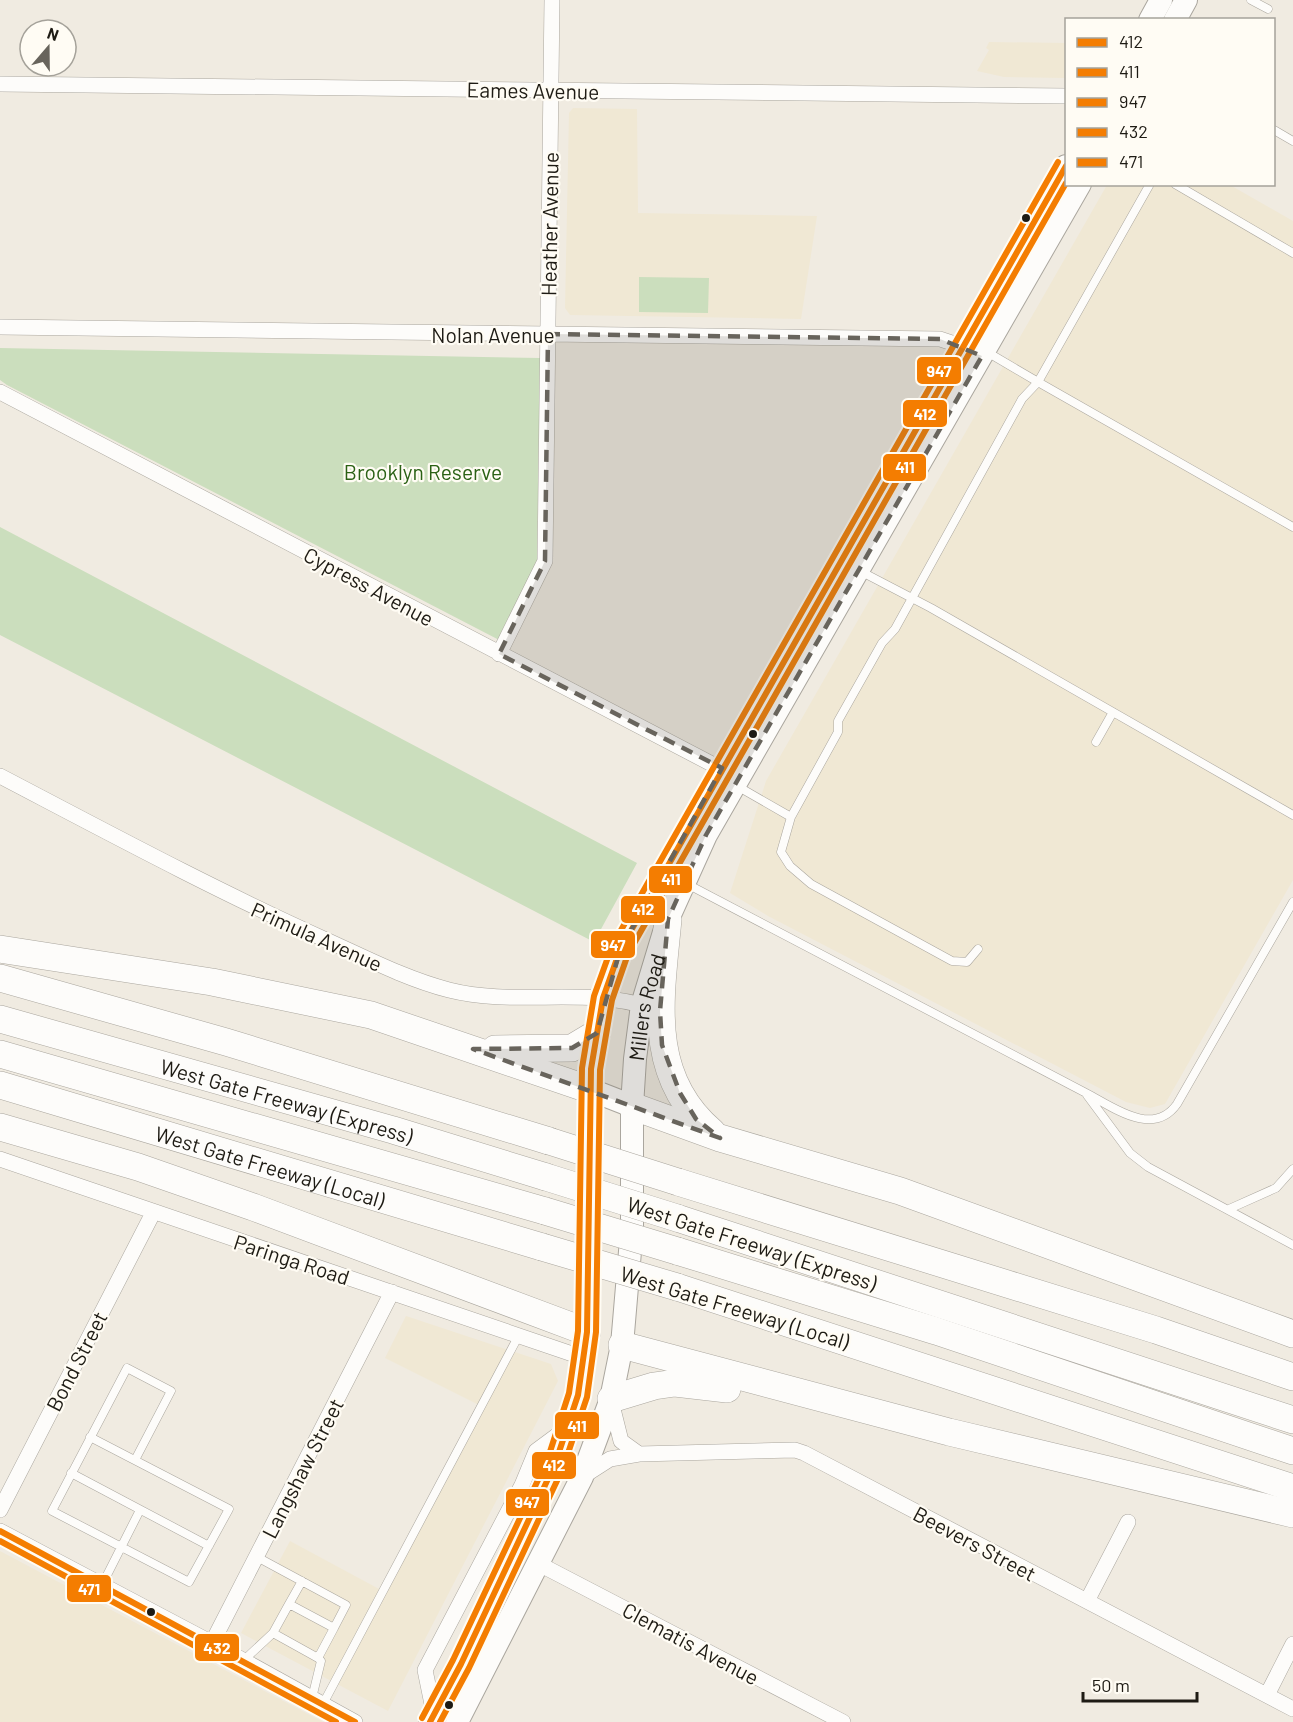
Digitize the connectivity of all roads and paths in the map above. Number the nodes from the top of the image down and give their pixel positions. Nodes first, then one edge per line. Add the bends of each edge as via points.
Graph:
1 (552, 0) edge
2 (1161, 0) edge
3 (1186, 0) edge
4 (1251, 0) edge
5 (1268, 9) dead end
6 (1151, 18) edge
7 (1176, 18) edge
8 (0, 84) edge
9 (551, 90) junction
10 (1065, 96) edge
11 (1275, 131) edge
12 (1293, 141) edge
13 (1065, 168) edge
14 (1079, 186) edge
15 (1149, 186) edge
16 (1178, 186) edge
17 (1293, 253) edge
18 (0, 327) edge
19 (548, 334) junction
20 (977, 351) junction
21 (1038, 382) junction
22 (0, 392) edge
23 (1293, 527) edge
24 (859, 570) junction
25 (911, 600) junction
26 (499, 654) junction
27 (1113, 712) junction
28 (1096, 742) dead end
29 (0, 776) edge
30 (732, 777) junction
31 (1293, 815) edge
32 (790, 817) junction
33 (683, 882) junction
34 (1293, 902) edge
35 (668, 920) joint
36 (0, 949) edge
37 (978, 949) dead end
38 (0, 978) edge
39 (603, 998) junction
40 (651, 1008) junction
41 (0, 1019) edge
42 (597, 1033) junction
43 (473, 1049) junction
44 (0, 1054) edge
45 (0, 1085) edge
46 (591, 1090) junction
47 (1086, 1093) junction
48 (632, 1106) junction
49 (0, 1127) edge
50 (720, 1138) junction
51 (0, 1160) edge
52 (1293, 1169) edge
53 (1229, 1209) junction
54 (153, 1213) junction
55 (1293, 1245) edge
56 (392, 1292) junction
57 (1293, 1334) edge
58 (519, 1335) junction
59 (586, 1345) junction
60 (622, 1345) junction
61 (1293, 1377) edge
62 (611, 1399) junction
63 (1293, 1420) edge
64 (949, 1432) junction
65 (90, 1437) junction
66 (1293, 1452) edge
67 (639, 1454) junction
68 (135, 1460) junction
69 (71, 1473) junction
70 (582, 1477) junction
71 (1293, 1488) edge
72 (0, 1510) edge
73 (140, 1510) junction
74 (1293, 1514) edge
75 (1128, 1522) dead end
76 (0, 1531) edge
77 (122, 1545) junction
78 (209, 1546) junction
79 (257, 1557) junction
80 (539, 1564) junction
81 (302, 1581) junction
82 (102, 1585) junction
83 (1087, 1601) junction
84 (289, 1604) junction
85 (334, 1628) junction
86 (273, 1634) junction
87 (212, 1643) junction
88 (1293, 1644) edge
89 (318, 1658) junction
90 (244, 1660) junction
91 (1266, 1695) junction
92 (318, 1701) junction
93 (1293, 1709) edge
94 (432, 1718) edge
95 (355, 1722) edge
96 (457, 1722) edge
97 (843, 1722) edge

1 - 9 street, Heather Avenue
2 - 6 main road
3 - 7 main road
4 - 5 lane
8 - 9 street, Eames Avenue
9 - 10 street, Eames Avenue
9 - 19 street, Heather Avenue
11 - 12 lane
13 - 20 main road, Millers Road
14 - 20 main road, Millers Road
15 - 21 lane
16 - 17 lane
18 - 19 street, Nolan Avenue
19 - 20 street, Nolan Avenue via 940,339
19 - 26 street, Heather Avenue via 545,561
20 - 21 lane
20 - 24 main road, Millers Road
20 - 30 main road, Millers Road
21 - 23 lane
21 - 25 lane via 1022,399
22 - 26 street, Cypress Avenue
24 - 25 lane
24 - 30 main road, Millers Road
25 - 27 lane
25 - 32 lane via 838,721 838,732
26 - 30 street, Cypress Avenue
27 - 28 lane
27 - 31 lane
29 - 39 street, Primula Avenue via 247,904 406,976 450,990 492,997
30 - 32 lane
30 - 33 main road, Millers Road
30 - 39 main road, Millers Road via 634,922
32 - 37 lane via 781,852 799,876 952,961 968,962
33 - 35 main road, Millers Road
33 - 47 lane
34 - 47 lane via 1172,1110 1145,1120
35 - 40 highway
36 - 43 highway via 212,982 322,1004 371,1015
38 - 61 highway, bridge via 549,1141 1156,1330
39 - 40 street, Primula Avenue
39 - 42 main road, Millers Road
40 - 48 main road, Millers Road via 634,1059
40 - 50 highway via 670,1074 680,1093 696,1119
41 - 63 highway, West Gate Freeway (Express), bridge via 546,1177
42 - 43 highway via 572,1048
42 - 46 main road, Millers Road
43 - 46 highway
44 - 66 highway, West Gate Freeway (Express), bridge via 545,1210 936,1332
45 - 71 highway, West Gate Freeway (Local), bridge via 677,1287
46 - 48 main road
46 - 59 main road, Millers Road
47 - 53 lane via 1139,1160
48 - 50 highway
48 - 60 main road, Millers Road via 632,1228
49 - 59 highway via 138,1167 253,1207
50 - 57 highway via 900,1191
51 - 54 street, Paringa Road
52 - 53 lane via 1276,1188
53 - 55 lane
54 - 56 street, Paringa Road
54 - 72 street, Bond Street
56 - 58 street, Paringa Road
56 - 79 street, Langshaw Street
58 - 59 street, Paringa Road
58 - 92 lane
59 - 60 main road
59 - 94 main road, Millers Road via 578,1395 555,1464
60 - 62 main road, Millers Road
60 - 64 highway
62 - 64 highway via 675,1383 735,1390
62 - 67 street via 621,1441
62 - 70 main road, Millers Road
64 - 74 highway
65 - 68 lane
65 - 68 lane via 127,1368 171,1391
65 - 69 lane
67 - 70 street, Beevers Street via 610,1459
67 - 83 street, Beevers Street via 795,1450
68 - 78 lane via 229,1509
69 - 73 lane
69 - 77 lane via 52,1510
70 - 80 main road, Millers Road
73 - 77 lane
73 - 78 lane
75 - 83 street
76 - 82 street
77 - 78 lane via 189,1582
77 - 82 lane
79 - 81 lane
79 - 87 street, Langshaw Street
80 - 96 main road, Millers Road
80 - 97 street, Clematis Avenue
81 - 84 lane
81 - 85 lane via 346,1605
82 - 87 street
83 - 91 street, Beevers Street
84 - 85 lane
84 - 86 lane
85 - 89 lane
86 - 89 lane
86 - 90 lane
87 - 90 street
88 - 91 street
89 - 92 lane
90 - 92 street
91 - 93 street, Beevers Street
92 - 95 street

